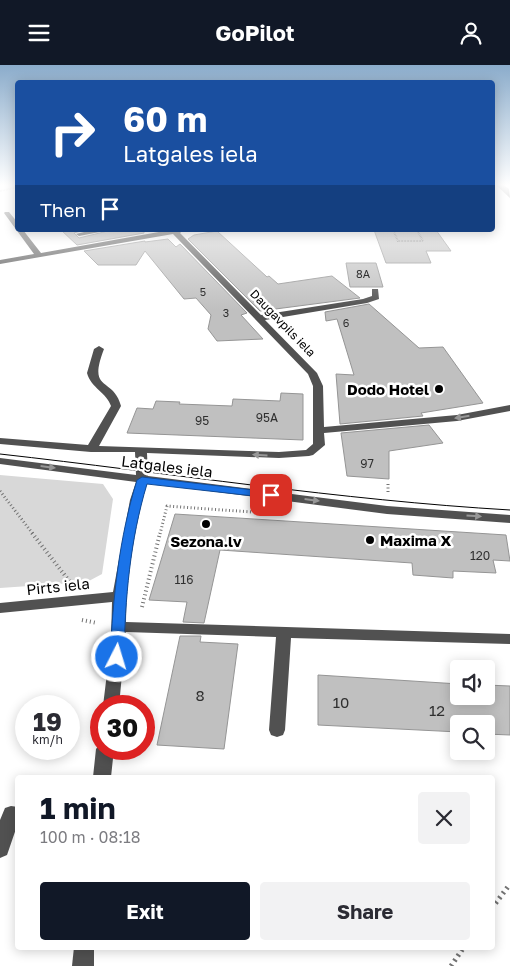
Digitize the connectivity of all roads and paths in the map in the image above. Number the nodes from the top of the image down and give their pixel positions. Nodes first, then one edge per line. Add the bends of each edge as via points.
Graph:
1 (20, 232) edge
2 (93, 232) edge
3 (168, 232) edge
4 (175, 232) edge
5 (394, 232) edge
6 (418, 232) edge
7 (79, 234) dead end
8 (39, 255) junction
9 (0, 262) edge
10 (375, 291) dead end
11 (259, 318) junction
12 (99, 349) dead end
13 (510, 408) edge
14 (320, 430) junction
15 (0, 441) edge
16 (91, 449) junction
17 (141, 449) junction
18 (309, 453) joint
19 (0, 461) edge
20 (142, 480) junction
21 (0, 491) edge
22 (167, 506) dead end
23 (220, 510) dead end
24 (219, 517) dead end
25 (510, 519) edge
26 (119, 597) junction
27 (77, 601) junction
28 (0, 608) edge
29 (75, 620) dead end
30 (102, 626) dead end
31 (119, 627) junction
32 (136, 628) junction
33 (284, 633) junction
34 (510, 639) edge
35 (107, 695) edge
36 (276, 730) dead end
37 (101, 760) edge
38 (102, 775) edge
39 (10, 814) edge
40 (0, 849) edge
41 (510, 883) edge
42 (495, 904) edge
43 (84, 950) edge
44 (462, 950) edge
45 (83, 966) edge
46 (451, 966) edge

1 - 8 street
2 - 7 street
3 - 8 street
4 - 11 street, Daugavpils iela
5 - 6 path via 398,241 423,241
8 - 9 street
10 - 11 street via 376,297 364,301
11 - 14 street, Daugavpils iela via 312,373 318,386
12 - 16 street via 91,375 116,406
13 -> 14 street via 457,418
14 - 18 street, Daugavpils iela via 319,445
15 - 16 street, Latgales iela
16 - 17 street, Latgales iela
18 -> 17 street, Latgales iela via 260,455
17 - 20 street
19 -> 20 street, Latgales iela
20 -> 25 street, Latgales iela via 387,510
20 - 26 street
21 - 27 path via 76,589
22 - 32 path
23 - 24 path
26 - 27 street, Pirts iela
26 - 31 street
27 - 28 street, Pirts iela
29 - 30 path via 94,621
31 - 32 street
31 - 35 street
32 - 33 street
33 - 34 street
33 - 36 street
37 - 38 street
39 - 40 street
41 - 42 path
43 - 45 street
44 - 46 path

